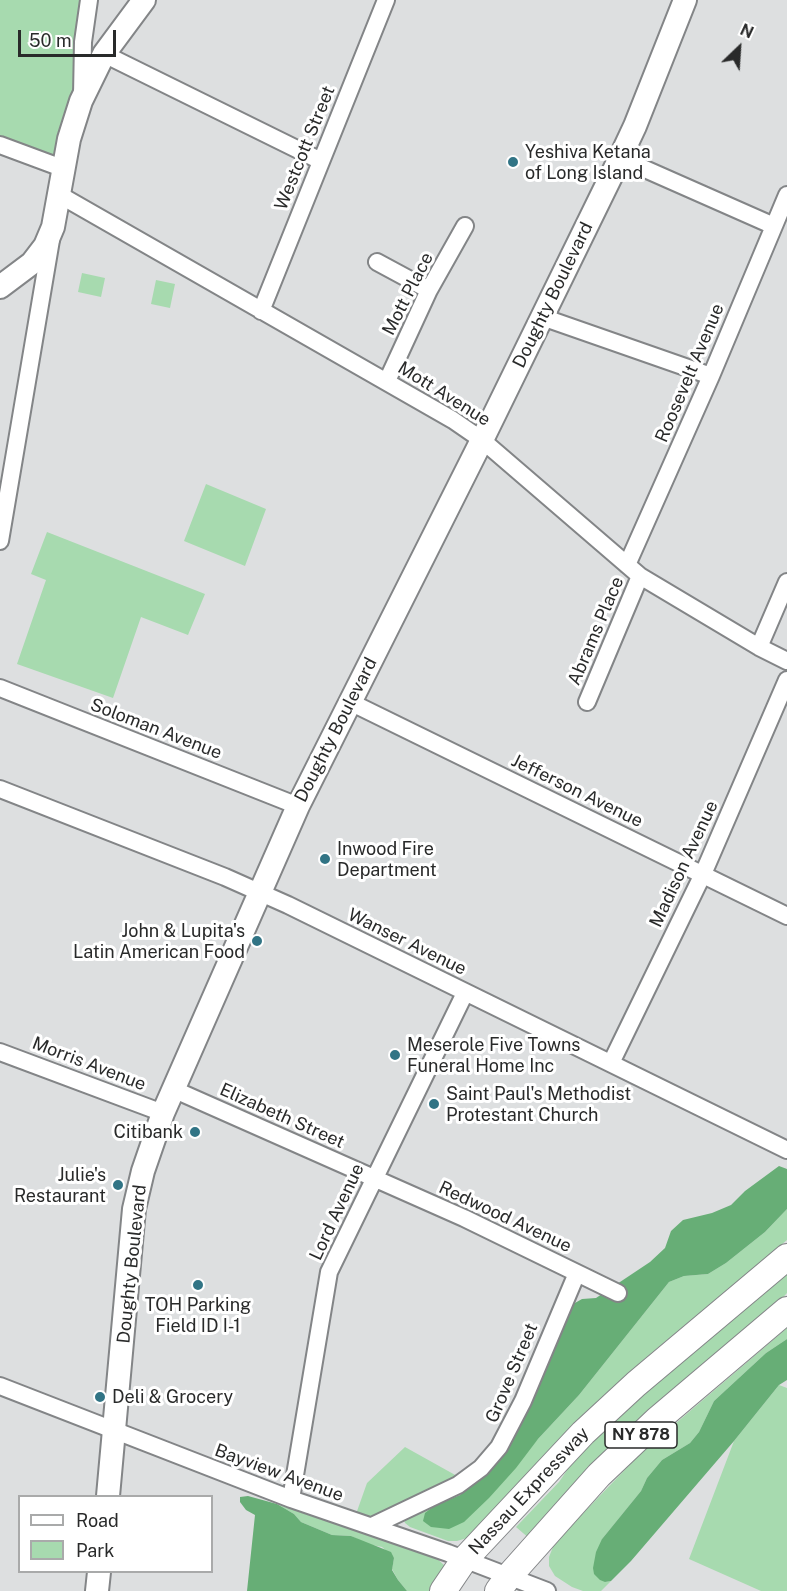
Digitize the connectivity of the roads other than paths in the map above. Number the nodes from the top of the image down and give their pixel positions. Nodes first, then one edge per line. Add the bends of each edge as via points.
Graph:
1 (88, 0) edge
2 (144, 0) edge
3 (386, 0) edge
4 (685, 0) edge
5 (104, 54) junction
6 (81, 101) junction
7 (0, 145) edge
8 (620, 158) junction
9 (321, 161) junction
10 (62, 168) junction
11 (58, 194) junction
12 (787, 195) edge
13 (465, 226) dead end
14 (774, 226) junction
15 (53, 227) junction
16 (377, 262) dead end
17 (0, 287) edge
18 (429, 290) junction
19 (261, 311) junction
20 (542, 317) junction
21 (711, 376) junction
22 (387, 381) junction
23 (482, 440) junction
24 (0, 541) edge
25 (634, 570) junction
26 (787, 582) edge
27 (759, 647) junction
28 (787, 661) edge
29 (787, 680) edge
30 (0, 688) edge
31 (350, 702) junction
32 (587, 702) dead end
33 (0, 789) edge
34 (298, 806) junction
35 (703, 874) junction
36 (259, 893) junction
37 (787, 916) edge
38 (465, 993) junction
39 (0, 1052) edge
40 (611, 1063) junction
41 (175, 1090) junction
42 (163, 1113) junction
43 (787, 1150) edge
44 (374, 1178) junction
45 (787, 1257) edge
46 (577, 1273) junction
47 (618, 1293) dead end
48 (787, 1310) edge
49 (0, 1386) edge
50 (115, 1432) junction
51 (108, 1495) edge
52 (291, 1499) junction
53 (372, 1526) junction
54 (464, 1560) junction
55 (99, 1573) edge
56 (504, 1583) edge
57 (97, 1591) edge
58 (443, 1591) edge
59 (547, 1591) edge

1 - 6 street
2 - 5 main road
3 - 9 street, Westcott Street
4 - 8 main road, Doughty Boulevard
5 - 6 main road
5 - 9 street
6 - 10 main road
7 - 10 street
8 - 14 street
8 - 20 main road, Doughty Boulevard
9 - 19 street, Westcott Street
10 - 11 main road
11 - 15 main road
11 - 19 street, Mott Avenue
12 - 14 street, Roosevelt Avenue
13 - 18 street, Mott Place
14 - 21 street, Roosevelt Avenue
15 - 17 main road via 39,255
15 - 24 street
16 - 18 street
18 - 22 street, Mott Place
19 - 22 street, Mott Avenue
20 - 21 street
20 - 23 main road, Doughty Boulevard
21 - 25 street, Roosevelt Avenue
22 - 23 street, Mott Avenue
23 - 25 street, Mott Avenue
23 - 31 main road, Doughty Boulevard
25 - 27 street, Mott Avenue
25 - 32 street, Abrams Place
26 - 27 street
27 - 28 street, Mott Avenue
29 - 35 street, Madison Avenue
30 - 34 street, Soloman Avenue
31 - 34 main road, Doughty Boulevard
31 - 35 street, Jefferson Avenue
33 - 36 street, Wanser Avenue
34 - 36 main road, Doughty Boulevard
35 - 37 street, Jefferson Avenue
35 - 40 street, Madison Avenue
36 - 38 street, Wanser Avenue
36 - 41 main road, Doughty Boulevard
38 - 40 street, Wanser Avenue
38 - 44 street, Lord Avenue
39 - 42 street, Morris Avenue
40 - 43 street, Wanser Avenue
41 - 42 main road, Doughty Boulevard
41 - 44 street, Elizabeth Street
42 - 50 main road, Doughty Boulevard via 142,1171 134,1209
44 - 46 street, Redwood Avenue
44 - 52 street, Lord Avenue via 329,1272
45 - 54 highway, Nassau Expressway / NY 878 via 599,1418
46 - 47 street, Redwood Avenue
46 - 53 street, Grove Street via 523,1401 499,1447 481,1468 458,1485
48 - 56 highway, NY 878 via 628,1447
49 - 50 street, Bayview Avenue
50 - 51 main road, Doughty Boulevard
50 - 52 street, Bayview Avenue
52 - 53 street, Bayview Avenue
53 - 54 street, Bayview Avenue
54 - 56 street, Bayview Avenue
54 - 58 highway, Nassau Expressway / NY 878
55 - 57 main road
56 - 59 street, Bayview Avenue

